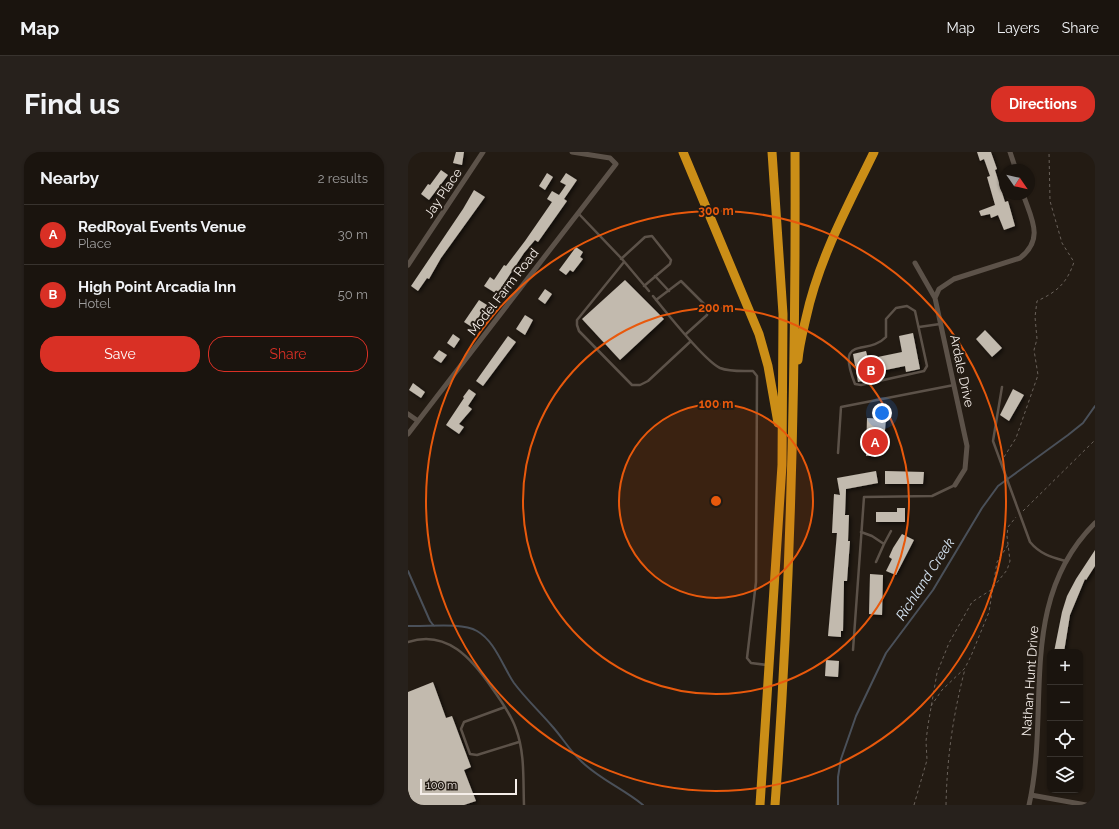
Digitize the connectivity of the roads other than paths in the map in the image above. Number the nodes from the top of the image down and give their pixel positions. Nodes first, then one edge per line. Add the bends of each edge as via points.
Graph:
1 (483, 152) edge
2 (572, 152) edge
3 (683, 152) edge
4 (772, 152) edge
5 (795, 152) edge
6 (874, 152) edge
7 (1010, 152) edge
8 (1014, 164) edge
9 (1026, 200) edge
10 (578, 213) junction
11 (621, 259) junction
12 (624, 262) junction
13 (916, 263) dead end
14 (408, 265) edge
15 (655, 276) junction
16 (644, 286) junction
17 (649, 291) dead end
18 (669, 291) junction
19 (653, 296) dead end
20 (935, 298) junction
21 (656, 300) junction
22 (940, 324) junction
23 (919, 327) junction
24 (686, 334) junction
25 (691, 341) junction
26 (954, 385) junction
27 (1002, 387) dead end
28 (793, 400) junction
29 (408, 414) edge
30 (418, 421) junction
31 (408, 434) edge
32 (781, 441) junction
33 (838, 453) dead end
34 (955, 485) joint
35 (1095, 523) edge
36 (861, 532) junction
37 (891, 532) dead end
38 (884, 544) junction
39 (1065, 561) junction
40 (876, 562) dead end
41 (408, 642) edge
42 (854, 650) dead end
43 (770, 666) junction
44 (505, 707) junction
45 (519, 742) junction
46 (1031, 795) junction
47 (524, 805) edge
48 (760, 805) edge
49 (776, 805) edge
50 (1029, 805) edge
51 (1086, 805) edge

1 - 14 street, Jay Place
2 - 10 street, Model Farm Road via 610,158 616,164
3 - 32 highway via 759,334 768,366
4 - 32 highway via 783,314
5 - 28 highway
6 - 28 highway via 821,264 802,336 798,356 798,380
7 - 8 street
9 - 20 street via 1035,233 1034,241 1026,253 1020,258 954,279 939,289
10 - 11 lane
10 - 30 street, Model Farm Road
11 - 12 lane
11 - 15 lane via 646,237 652,236 671,260 670,264
12 - 16 lane
12 - 25 lane via 577,320 579,331 632,385 648,381
13 - 20 street, Ardale Drive
15 - 16 lane
15 - 18 lane
16 - 17 lane
18 - 21 lane
18 - 24 lane via 679,282 684,282 708,309 707,315
19 - 21 lane
20 - 22 street, Ardale Drive
21 - 24 lane
22 - 23 lane
22 - 26 street, Ardale Drive
23 - 23 lane via 926,366 924,370 861,385 855,384 848,357 850,352 857,347 880,343 886,337 886,319 896,308 907,306 916,311
24 - 25 lane
25 - 43 lane via 716,366 753,371 757,376 756,582 747,658 750,663
26 - 33 lane via 841,407
26 - 34 street, Ardale Drive via 968,452 965,469
27 - 39 lane via 993,441 1005,476 1030,542 1037,551
28 - 49 highway via 786,636
29 - 30 street
30 - 31 street, Model Farm Road
32 - 43 highway
34 - 36 lane via 932,496 864,497
35 - 39 street, Nathan Hunt Drive
36 - 38 lane
36 - 42 lane
37 - 38 lane
38 - 40 lane
39 - 46 street, Nathan Hunt Drive via 1050,599 1043,629 1038,686 1037,763
41 - 44 lane via 440,640 462,652 475,665
43 - 48 highway
44 - 45 lane via 517,730
44 - 45 lane via 464,722 461,729 470,754 477,755
45 - 47 lane
46 - 50 street, Nathan Hunt Drive
46 - 51 street

